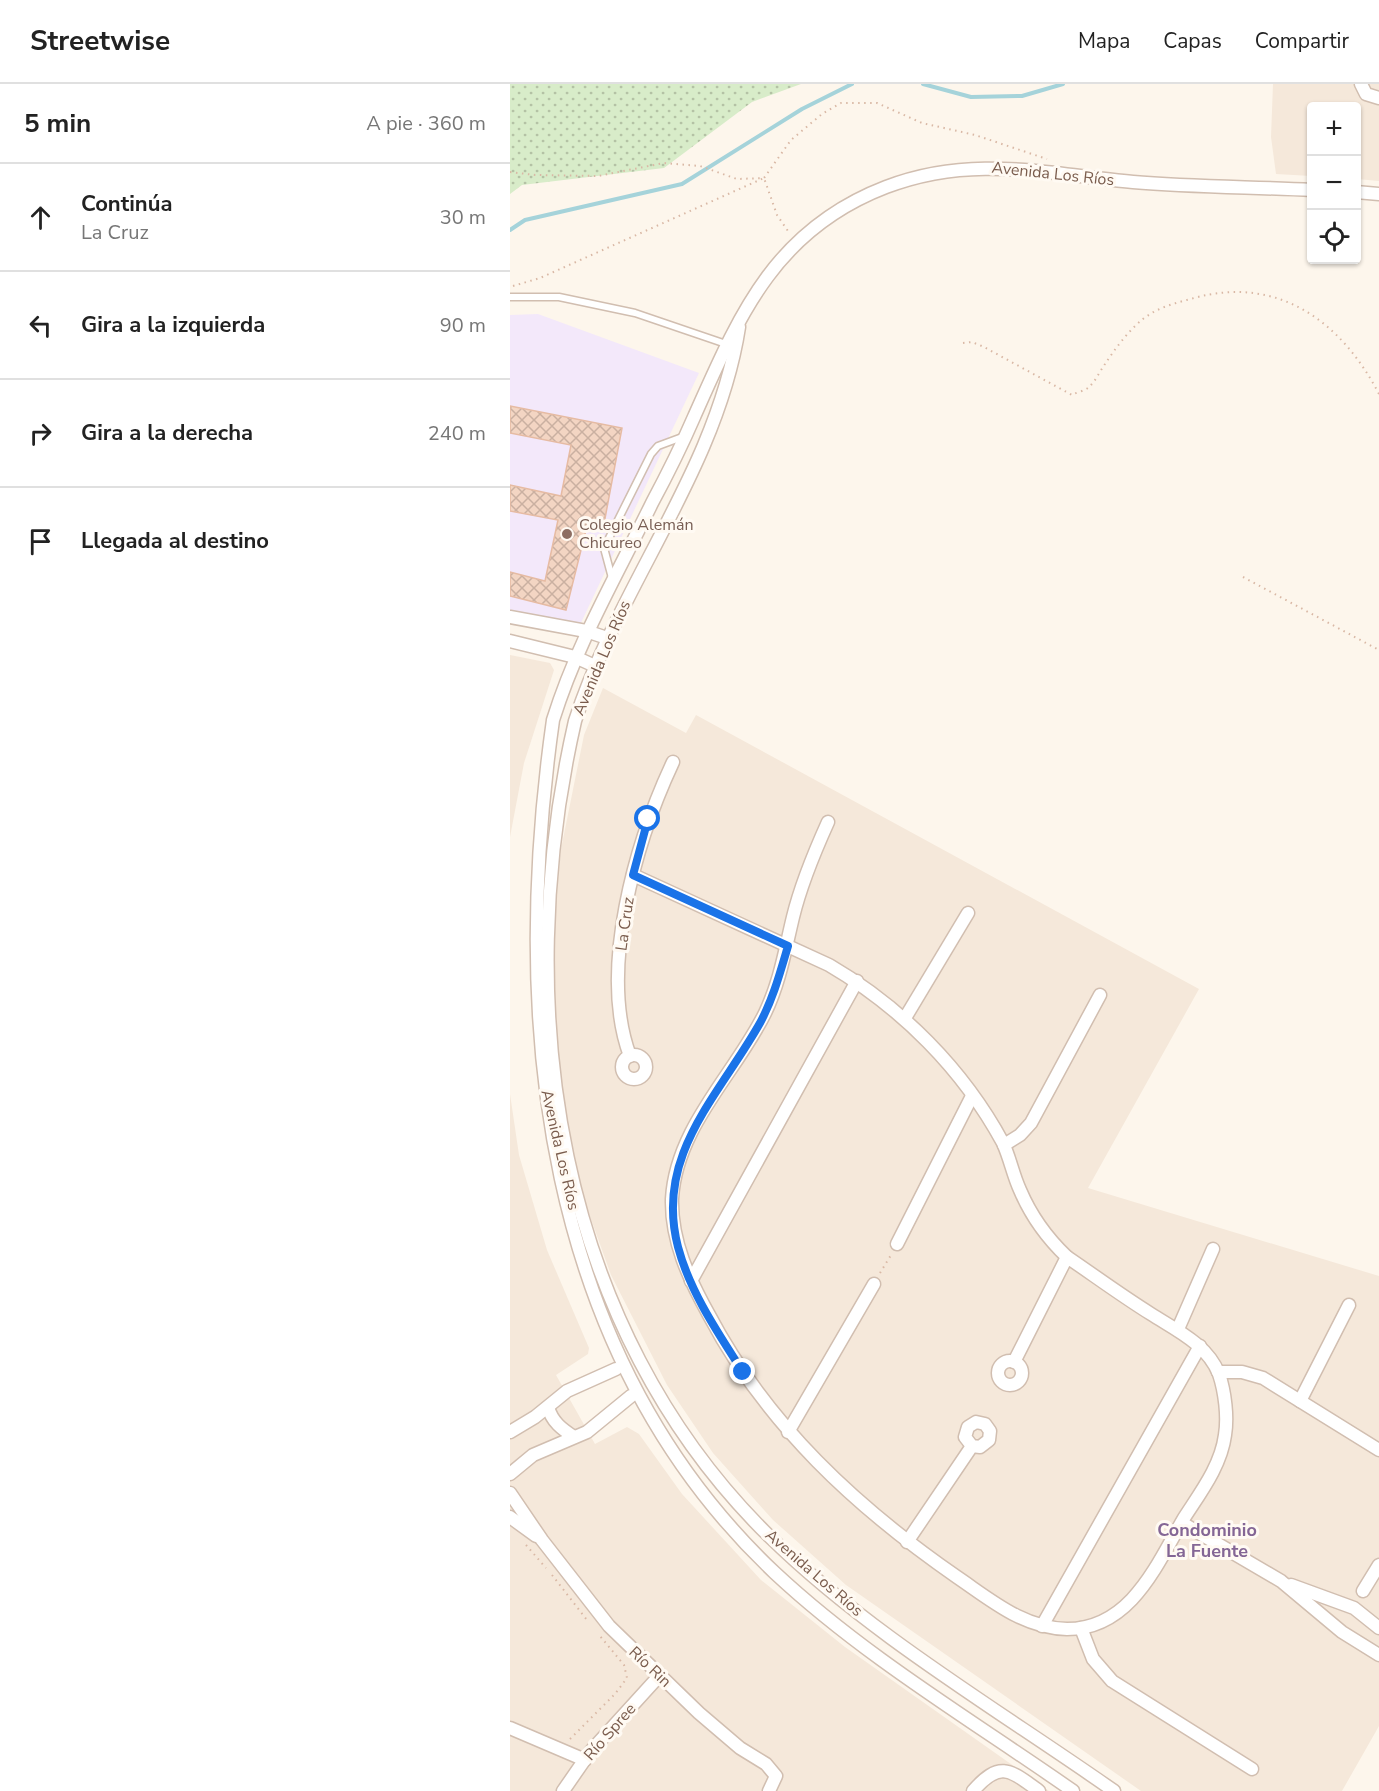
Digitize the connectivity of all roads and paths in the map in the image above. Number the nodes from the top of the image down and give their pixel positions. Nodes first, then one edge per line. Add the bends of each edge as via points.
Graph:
1 (1361, 84) edge
2 (1379, 98) edge
3 (1048, 159) dead end
4 (510, 172) edge
5 (764, 178) junction
6 (1307, 190) edge
7 (1361, 192) edge
8 (1379, 194) edge
9 (797, 244) junction
10 (510, 287) edge
11 (510, 297) edge
12 (741, 315) junction
13 (963, 343) dead end
14 (726, 344) junction
15 (1379, 394) edge
16 (694, 417) junction
17 (711, 424) junction
18 (686, 436) junction
19 (1243, 577) dead end
20 (613, 579) junction
21 (510, 617) edge
22 (586, 631) junction
23 (608, 638) junction
24 (510, 640) edge
25 (1379, 650) edge
26 (575, 657) junction
27 (595, 666) junction
28 (673, 762) dead end
29 (530, 810) dead end
30 (828, 822) dead end
31 (633, 875) junction
32 (968, 913) dead end
33 (788, 946) junction
34 (857, 981) junction
35 (1100, 995) dead end
36 (905, 1018) junction
37 (630, 1056) dead end
38 (972, 1096) junction
39 (1004, 1145) junction
40 (897, 1244) joint
41 (1213, 1249) dead end
42 (1067, 1257) junction
43 (691, 1281) junction
44 (873, 1284) joint
45 (603, 1292) junction
46 (580, 1294) dead end
47 (1349, 1305) dead end
48 (593, 1323) dead end
49 (1178, 1329) junction
50 (1200, 1346) junction
51 (1014, 1362) dead end
52 (616, 1369) junction
53 (1218, 1372) junction
54 (632, 1396) junction
55 (1300, 1401) junction
56 (548, 1407) junction
57 (510, 1432) edge
58 (788, 1432) junction
59 (574, 1437) junction
60 (972, 1446) dead end
61 (1379, 1450) edge
62 (510, 1474) edge
63 (510, 1492) edge
64 (510, 1517) edge
65 (1182, 1523) junction
66 (542, 1540) junction
67 (907, 1542) junction
68 (525, 1544) dead end
69 (1379, 1565) edge
70 (1281, 1581) junction
71 (1363, 1591) dead end
72 (592, 1625) dead end
73 (1042, 1626) junction
74 (1081, 1628) junction
75 (1379, 1628) edge
76 (598, 1633) dead end
77 (1379, 1655) edge
78 (660, 1675) junction
79 (997, 1710) junction
80 (510, 1728) edge
81 (982, 1728) junction
82 (560, 1750) junction
83 (585, 1760) junction
84 (1252, 1769) dead end
85 (563, 1791) edge
86 (769, 1791) edge
87 (973, 1791) edge
88 (1039, 1791) edge
89 (1073, 1791) edge
90 (1114, 1791) edge

1 - 2 street via 1366,94
3 - 5 path via 975,135 922,123 877,103 841,103 791,140
4 - 5 path via 598,176 664,163 699,165 737,179
5 - 9 path via 777,215
5 - 10 path via 540,278
6 - 9 street, Avenida Los Ríos via 1157,184 1017,168 958,169 906,180 866,195 831,216
7 - 8 street
9 - 12 street, Avenida Los Ríos via 768,274
11 - 14 lane via 559,297 635,313
12 - 14 street, Avenida Los Ríos
12 - 17 street, Avenida Los Ríos via 724,393
13 - 15 path via 984,347 1072,395 1089,387 1143,319 1168,305 1212,293 1259,292 1328,324 1352,349
14 - 16 street, Avenida Los Ríos
16 - 17 street
16 - 18 street, Avenida Los Ríos
17 - 23 street, Avenida Los Ríos via 668,522
18 - 20 street, Avenida Los Ríos
18 - 20 lane via 654,449 645,464 604,548
19 - 25 path
20 - 22 street, Avenida Los Ríos
21 - 22 street
22 - 23 street
22 - 26 street, Avenida Los Ríos
23 - 27 street, Avenida Los Ríos
24 - 26 street
26 - 27 street
26 - 29 street, Avenida Los Ríos via 547,740
27 - 45 street, Avenida Los Ríos via 551,815 530,968 551,1126 570,1201
28 - 31 street, La Cruz via 648,819
30 - 33 street via 804,880
31 - 33 street
31 - 37 street, La Cruz via 620,977 624,1040
32 - 36 street
33 - 34 street
33 - 43 street via 766,1012 705,1108 677,1169 672,1200 675,1231
34 - 36 street
34 - 43 street
35 - 39 street via 1031,1123
36 - 38 street
38 - 39 street
38 - 40 street
39 - 42 street via 1020,1191 1035,1218
40 - 44 path
41 - 49 street
42 - 49 street
42 - 51 street
43 - 58 street via 727,1347
44 - 58 street
45 - 46 street
45 - 79 street, Avenida Los Ríos via 662,1403 697,1454 742,1508 851,1607
47 - 55 street
48 - 52 street, Avenida Los Ríos
49 - 50 street
50 - 53 street
50 - 73 street
52 - 54 street, Avenida Los Ríos
52 - 56 street via 567,1391
53 - 55 street via 1242,1372 1263,1378
53 - 65 street via 1226,1406 1226,1436 1213,1471
54 - 59 street via 592,1428
54 - 81 street, Avenida Los Ríos via 694,1485 774,1572 846,1632
55 - 61 street
56 - 57 street
56 - 59 street via 561,1429
58 - 67 street via 856,1501
59 - 62 street via 533,1455
60 - 67 street
63 - 66 street, Río Rin
64 - 66 street, Río Rin
65 - 70 street
65 - 74 street via 1153,1575 1131,1602 1109,1617
66 - 78 street, Río Rin via 609,1626
67 - 73 street via 1007,1612
68 - 72 path
69 - 71 street
70 - 75 street via 1354,1608
70 - 77 street via 1342,1632
73 - 74 street
74 - 84 street via 1093,1659 1112,1681
76 - 82 path via 624,1665 627,1678
78 - 83 street, Río Spree
78 - 86 street, Río Rin via 740,1748 766,1764 776,1776
79 - 81 street via 993,1724
79 - 90 street, Avenida Los Ríos
80 - 82 street
81 - 89 street, Avenida Los Ríos
82 - 83 street
83 - 85 street, Río Spree
87 - 88 street via 994,1771 1004,1770

